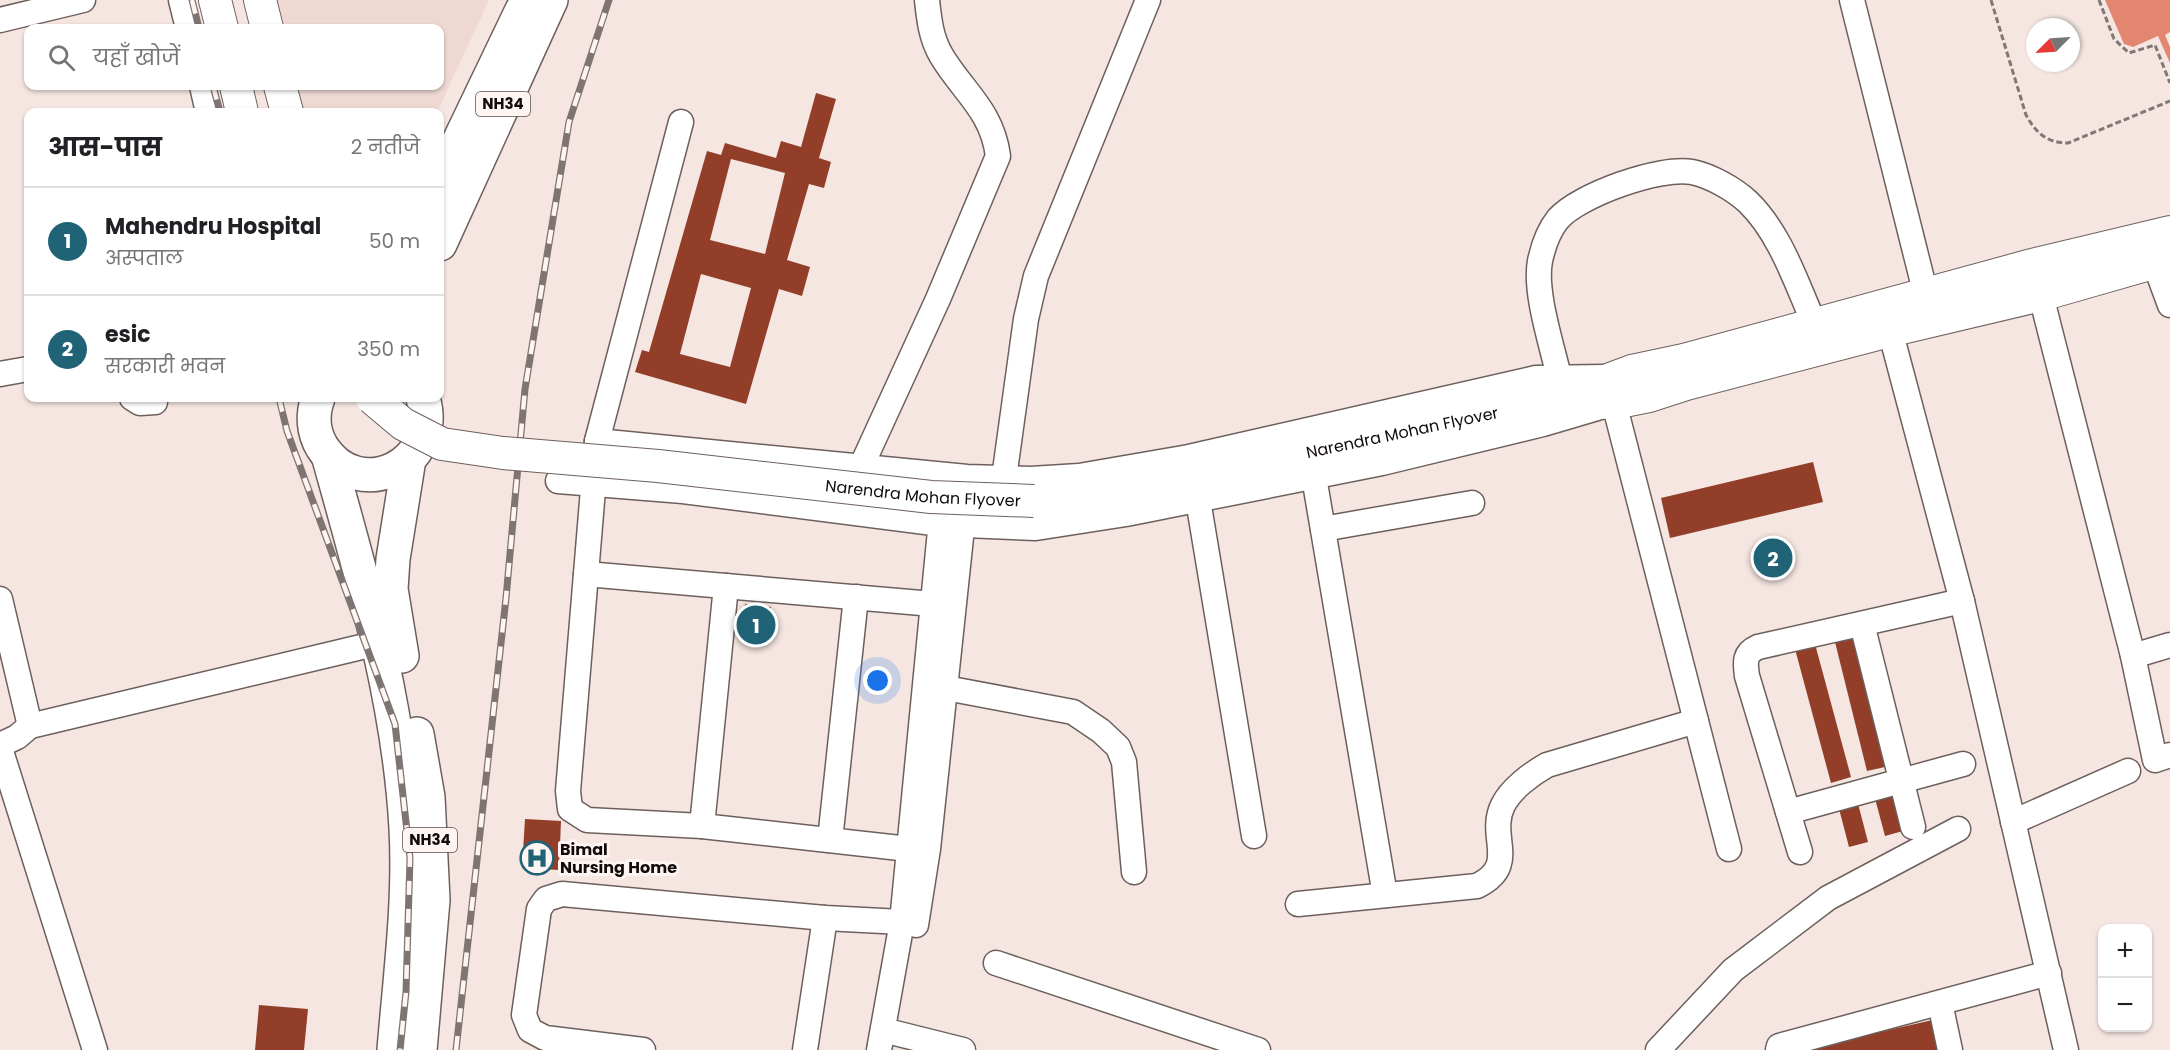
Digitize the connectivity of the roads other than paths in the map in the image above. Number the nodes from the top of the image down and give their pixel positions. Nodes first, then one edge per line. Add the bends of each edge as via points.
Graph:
1 (83, 0) edge
2 (181, 0) edge
3 (215, 0) edge
4 (236, 0) edge
5 (260, 0) edge
6 (526, 0) edge
7 (551, 0) edge
8 (927, 0) edge
9 (1148, 0) edge
10 (1852, 0) edge
11 (0, 20) edge
12 (187, 24) edge
13 (221, 24) edge
14 (242, 24) edge
15 (266, 24) edge
16 (203, 90) edge
17 (237, 90) edge
18 (258, 90) edge
19 (281, 90) edge
20 (207, 108) edge
21 (241, 108) edge
22 (263, 108) edge
23 (286, 108) edge
24 (681, 122) dead end
25 (444, 173) edge
26 (444, 235) edge
27 (2160, 247) edge
28 (2032, 265) junction
29 (1926, 295) junction
30 (2041, 295) junction
31 (2170, 305) edge
32 (1886, 318) junction
33 (1815, 325) junction
34 (24, 370) edge
35 (0, 374) edge
36 (1556, 388) junction
37 (1616, 389) junction
38 (315, 402) edge
39 (377, 402) edge
40 (424, 402) edge
41 (597, 441) junction
42 (328, 455) junction
43 (409, 459) junction
44 (861, 467) junction
45 (956, 476) junction
46 (1314, 477) junction
47 (1004, 478) junction
48 (558, 481) dead end
49 (593, 483) junction
50 (1198, 500) junction
51 (1472, 503) dead end
52 (952, 524) junction
53 (1323, 530) junction
54 (586, 574) junction
55 (726, 586) junction
56 (856, 597) junction
57 (0, 599) edge
58 (1962, 601) junction
59 (933, 603) junction
60 (1862, 624) junction
61 (378, 644) junction
62 (2170, 645) edge
63 (2133, 656) junction
64 (946, 688) junction
65 (1696, 721) junction
66 (30, 726) junction
67 (0, 746) edge
68 (2170, 755) edge
69 (1963, 764) dead end
70 (2128, 771) dead end
71 (1901, 780) junction
72 (1788, 812) junction
73 (2013, 822) junction
74 (702, 826) junction
75 (1913, 827) dead end
76 (1958, 829) dead end
77 (1254, 836) dead end
78 (830, 840) junction
79 (909, 849) junction
80 (1730, 849) dead end
81 (1800, 852) dead end
82 (1134, 872) dead end
83 (1385, 895) junction
84 (1298, 904) dead end
85 (825, 918) junction
86 (902, 922) junction
87 (996, 963) dead end
88 (2049, 974) junction
89 (1940, 1003) junction
90 (890, 1041) edge
91 (1206, 1042) edge
92 (95, 1050) edge
93 (394, 1050) edge
94 (420, 1050) edge
95 (644, 1050) edge
96 (805, 1050) edge
97 (963, 1050) edge
98 (1258, 1050) edge
99 (1658, 1050) edge
100 (1778, 1050) edge
101 (1950, 1050) edge
102 (2066, 1050) edge

1 - 11 street
2 - 12 street
3 - 13 main road
4 - 14 main road
5 - 15 main road
6 - 25 highway, NH34
7 - 26 highway, NH34
8 - 44 street via 935,43 990,124 998,156
9 - 47 street via 1036,276 1026,319
10 - 29 street
16 - 20 street
17 - 21 main road
18 - 22 main road
19 - 23 main road
24 - 41 street
27 - 28 main road
27 - 30 main road
27 - 31 street
28 - 29 main road
28 - 30 street
29 - 32 main road
30 - 32 main road
30 - 63 street
32 - 33 main road
32 - 37 main road via 1649,396
32 - 58 street
33 - 36 street via 1770,227 1747,201 1717,181 1692,172 1667,172 1593,196 1569,209 1550,231 1540,262 1540,286
33 - 37 main road via 1640,369
34 - 35 street
36 - 37 main road, Narendra Mohan Flyover
36 - 39 main road, Narendra Mohan Flyover, bridge via 1111,494 1034,501 931,497 442,444 402,424
36 - 47 street via 1536,378 1190,457 1079,476
37 - 46 street via 1543,424
37 - 65 street
38 - 42 highway, NH34 via 318,440
40 - 43 highway, NH34 via 425,431
41 - 44 street
41 - 49 street
42 - 43 highway via 341,467 359,474 394,470
42 - 61 highway, NH34
43 - 94 highway, NH34 via 392,589 396,632 428,797 433,900
44 - 45 street
45 - 47 street
45 - 52 street
46 - 50 street
46 - 53 street
48 - 49 street
49 - 52 street
49 - 54 street
50 - 52 street via 1036,528
50 - 77 street
51 - 53 street
52 - 59 street
52 - 64 street
53 - 83 street
54 - 55 street
54 - 74 street via 568,790 570,809 586,820
55 - 56 street
55 - 74 street
56 - 59 street
56 - 78 street
57 - 66 street
58 - 60 street
58 - 73 street
59 - 79 street
60 - 71 street
60 - 72 street via 1758,648 1747,656 1748,676
61 - 66 street
61 - 93 highway, NH34 via 399,751 406,828 406,904
62 - 63 street
63 - 68 street via 2155,760
64 - 82 street via 1073,712 1112,742 1124,762
64 - 90 street via 928,849
65 - 80 street
65 - 83 street via 1547,765 1533,773 1503,805 1500,863 1492,879 1477,886
66 - 67 street
67 - 92 street
69 - 71 street
70 - 73 street
71 - 72 street
71 - 75 street
72 - 81 street
73 - 88 street
74 - 78 street
76 - 99 street via 1828,898 1732,970
78 - 79 street
79 - 86 street
83 - 84 street
85 - 86 street
85 - 95 street via 562,894 546,899 539,909 524,1015 530,1030 545,1038
85 - 96 street
86 - 90 street
87 - 91 street
88 - 89 street
88 - 102 street
89 - 100 street via 1779,1046
89 - 101 street
90 - 97 street
91 - 98 street

